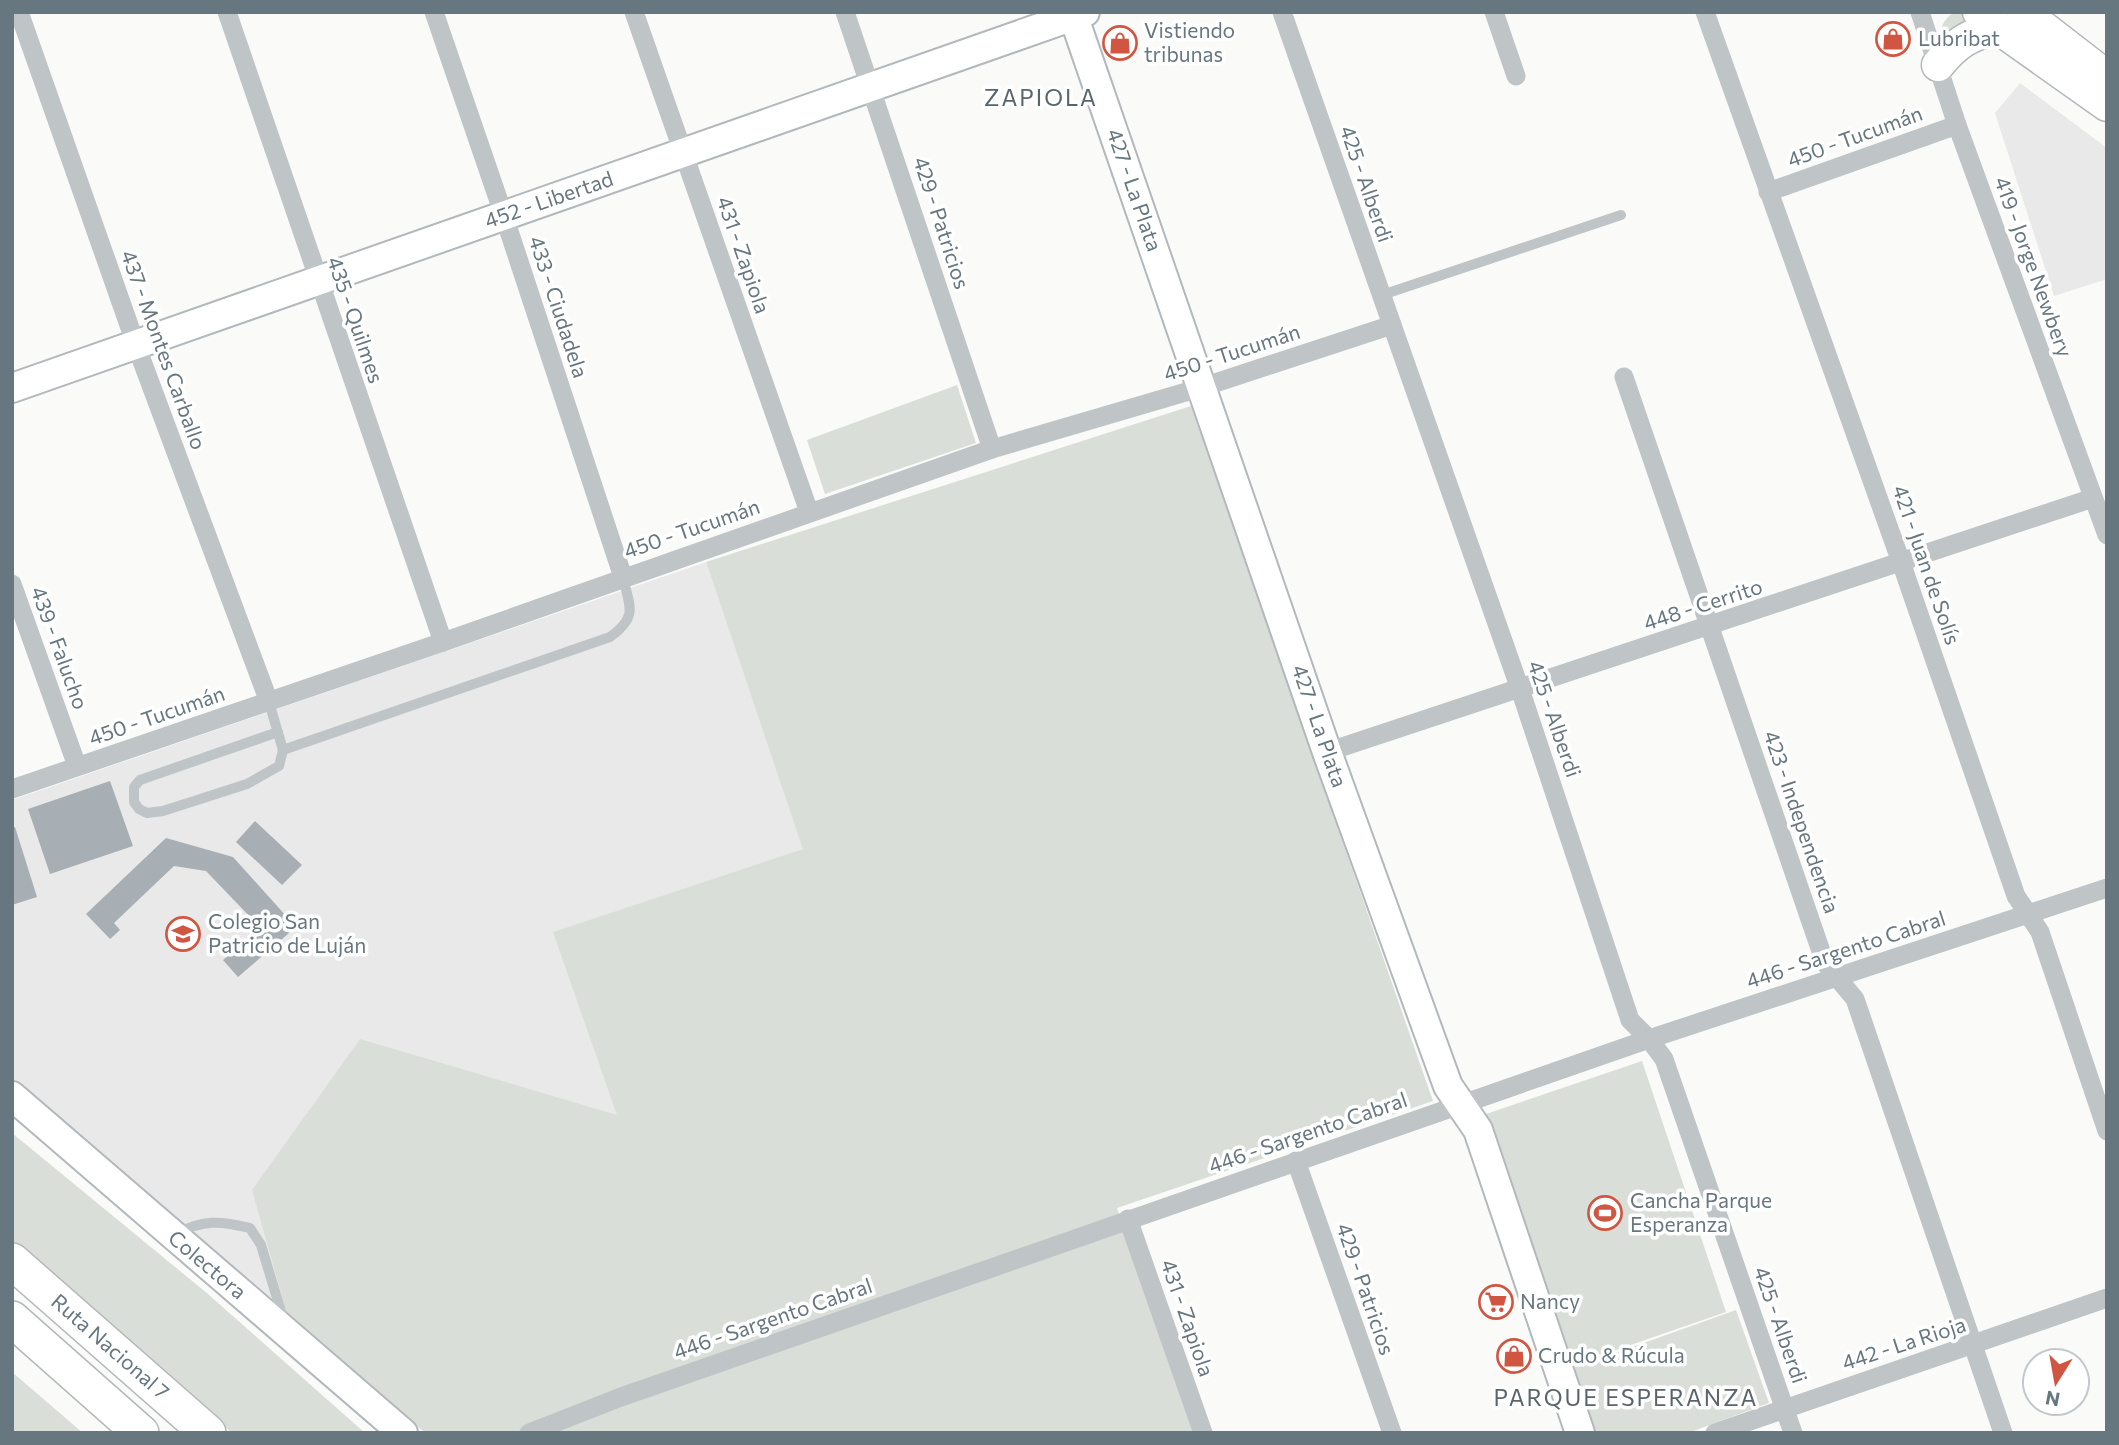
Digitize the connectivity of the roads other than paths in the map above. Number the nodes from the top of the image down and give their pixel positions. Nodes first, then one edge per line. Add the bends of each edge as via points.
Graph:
1 (19, 12) edge
2 (227, 12) edge
3 (434, 12) edge
4 (635, 12) edge
5 (845, 12) edge
6 (1282, 12) edge
7 (1494, 12) edge
8 (1705, 12) edge
9 (1920, 12) edge
10 (1077, 14) edge
11 (2000, 17) edge
12 (1938, 65) junction
13 (1516, 76) dead end
14 (2107, 77) edge
15 (871, 87) junction
16 (2107, 105) edge
17 (1957, 125) junction
18 (683, 153) junction
19 (1768, 192) junction
20 (1620, 215) dead end
21 (504, 216) junction
22 (317, 281) junction
23 (1382, 295) junction
24 (1392, 325) junction
25 (136, 345) junction
26 (1624, 377) dead end
27 (1203, 387) junction
28 (12, 388) edge
29 (992, 449) junction
30 (2093, 498) junction
31 (809, 512) junction
32 (2107, 535) edge
33 (1901, 562) junction
34 (623, 577) junction
35 (12, 584) edge
36 (1711, 626) junction
37 (443, 642) junction
38 (1520, 689) junction
39 (269, 702) junction
40 (278, 732) junction
41 (283, 750) junction
42 (1327, 752) junction
43 (77, 766) junction
44 (12, 789) edge
45 (2107, 888) edge
46 (2028, 913) junction
47 (1838, 978) junction
48 (1649, 1039) junction
49 (12, 1096) edge
50 (1459, 1104) junction
51 (2107, 1131) edge
52 (1296, 1161) junction
53 (1128, 1219) junction
54 (173, 1236) junction
55 (12, 1261) edge
56 (2107, 1298) edge
57 (12, 1319) edge
58 (287, 1332) junction
59 (1974, 1345) junction
60 (1784, 1407) junction
61 (141, 1433) edge
62 (208, 1433) edge
63 (403, 1433) edge
64 (530, 1433) edge
65 (1203, 1433) edge
66 (1392, 1433) edge
67 (1580, 1433) edge
68 (1715, 1433) edge
69 (1793, 1433) edge
70 (2003, 1433) edge

1 - 25 street, 437 - Montes Carballo
2 - 22 street, 435 - Quilmes
3 - 21 street, 433 - Ciudadela
4 - 18 street, 431 - Zapiola
5 - 15 street, 429 - Patricios
6 - 23 street, 425 - Alberdi
7 - 13 street
8 - 19 street, 421 - Juan de Solís
9 - 12 street, 419 - Jorge Newbery
10 - 15 street, 452 - Libertad
10 - 27 street, 427 - La Plata
11 - 12 main road via 1955,45
11 - 14 main road
11 - 16 main road
12 - 17 street, 419 - Jorge Newbery
15 - 18 street, 452 - Libertad
15 - 29 street, 429 - Patricios
17 - 19 street, 450 - Tucumán
17 - 30 street, 419 - Jorge Newbery
18 - 21 street, 452 - Libertad
18 - 31 street, 431 - Zapiola
19 - 33 street, 421 - Juan de Solís
20 - 23 lane
21 - 22 street, 452 - Libertad
21 - 34 street, 433 - Ciudadela
22 - 25 street, 452 - Libertad
22 - 37 street, 435 - Quilmes
23 - 24 street, 425 - Alberdi
24 - 27 street, 450 - Tucumán
24 - 38 street, 425 - Alberdi
25 - 28 street, 452 - Libertad
25 - 39 street, 437 - Montes Carballo
26 - 36 street, 423 - Independencia
27 - 29 street, 450 - Tucumán
27 - 42 street, 427 - La Plata
29 - 31 street, 450 - Tucumán
30 - 32 street, 419 - Jorge Newbery
30 - 33 street, 448 - Cerrito
31 - 34 street, 450 - Tucumán
33 - 36 street, 448 - Cerrito
33 - 46 street, 421 - Juan de Solís via 2016,896
34 - 37 street, 450 - Tucumán
34 - 41 lane via 631,610 624,627 610,637
35 - 43 street, 439 - Falucho
36 - 38 street, 448 - Cerrito
36 - 47 street, 423 - Independencia via 1825,963
37 - 39 street, 450 - Tucumán
38 - 42 street, 448 - Cerrito
38 - 48 street, 425 - Alberdi via 1630,1020
39 - 40 lane
39 - 43 street, 450 - Tucumán
40 - 41 lane
40 - 41 lane via 140,780 134,787 134,802 147,813 163,811 247,784 279,766
42 - 50 street, 427 - La Plata via 1448,1086
43 - 44 street, 450 - Tucumán
45 - 46 street, 446 - Sargento Cabral
46 - 47 street, 446 - Sargento Cabral
46 - 51 street, 421 - Juan de Solís via 2040,932
47 - 48 street, 446 - Sargento Cabral
47 - 59 street, 423 - Independencia via 1855,999
48 - 50 street, 446 - Sargento Cabral
48 - 60 street, 425 - Alberdi via 1664,1059
49 - 54 street, Colectora
50 - 52 street, 446 - Sargento Cabral
50 - 67 street, 427 - La Plata via 1478,1130
52 - 53 street, 446 - Sargento Cabral
52 - 66 street, 429 - Patricios
53 - 64 street, 446 - Sargento Cabral
53 - 65 street, 431 - Zapiola
54 - 58 street, Colectora
54 - 58 lane via 193,1224 224,1221 250,1228 261,1245
55 - 62 highway, Ruta Nacional 7
56 - 59 street, 442 - La Rioja
57 - 61 highway, Ruta Nacional 7
58 - 63 street, Colectora
59 - 60 street, 442 - La Rioja
59 - 70 street, 423 - Independencia
60 - 68 street, 442 - La Rioja
60 - 69 street, 425 - Alberdi

